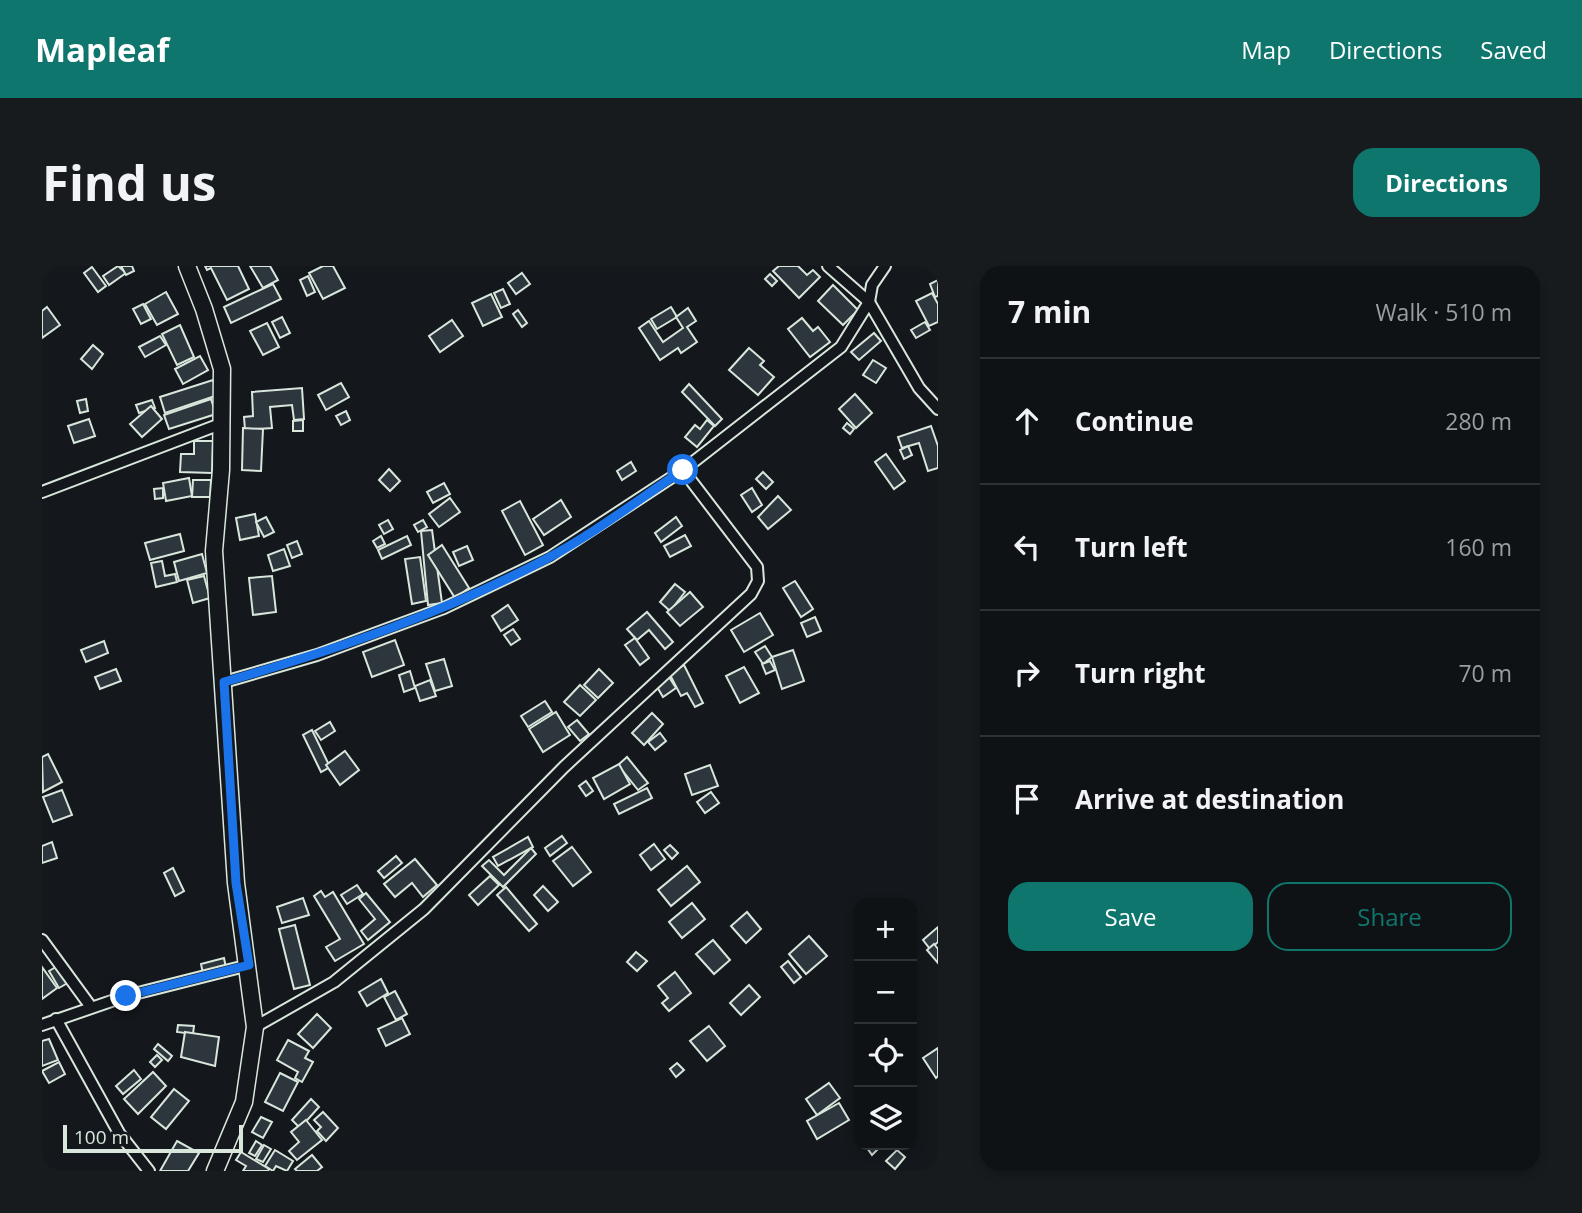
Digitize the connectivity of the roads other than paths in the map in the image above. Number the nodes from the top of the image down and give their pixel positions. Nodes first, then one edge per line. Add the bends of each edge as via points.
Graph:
1 (187, 266) edge
2 (828, 266) edge
3 (885, 266) edge
4 (869, 302) junction
5 (938, 409) edge
6 (223, 423) junction
7 (683, 470) junction
8 (42, 492) edge
9 (224, 682) junction
10 (42, 940) edge
11 (249, 965) junction
12 (92, 1007) junction
13 (55, 1019) junction
14 (42, 1025) edge
15 (255, 1027) junction
16 (149, 1171) edge
17 (215, 1171) edge

1 - 6 street via 222,369
2 - 4 street
3 - 4 street via 872,285
4 - 5 street via 919,388
4 - 7 street via 841,347
6 - 8 street
6 - 9 street via 214,551
7 - 9 street via 550,557 443,608 317,655
7 - 15 street via 757,566 758,581 751,594 564,767 424,909 334,982
9 - 11 street via 236,883
10 - 12 street
11 - 12 street
11 - 15 street
12 - 13 street
13 - 14 street
13 - 16 street via 118,1133
15 - 17 street via 244,1102

